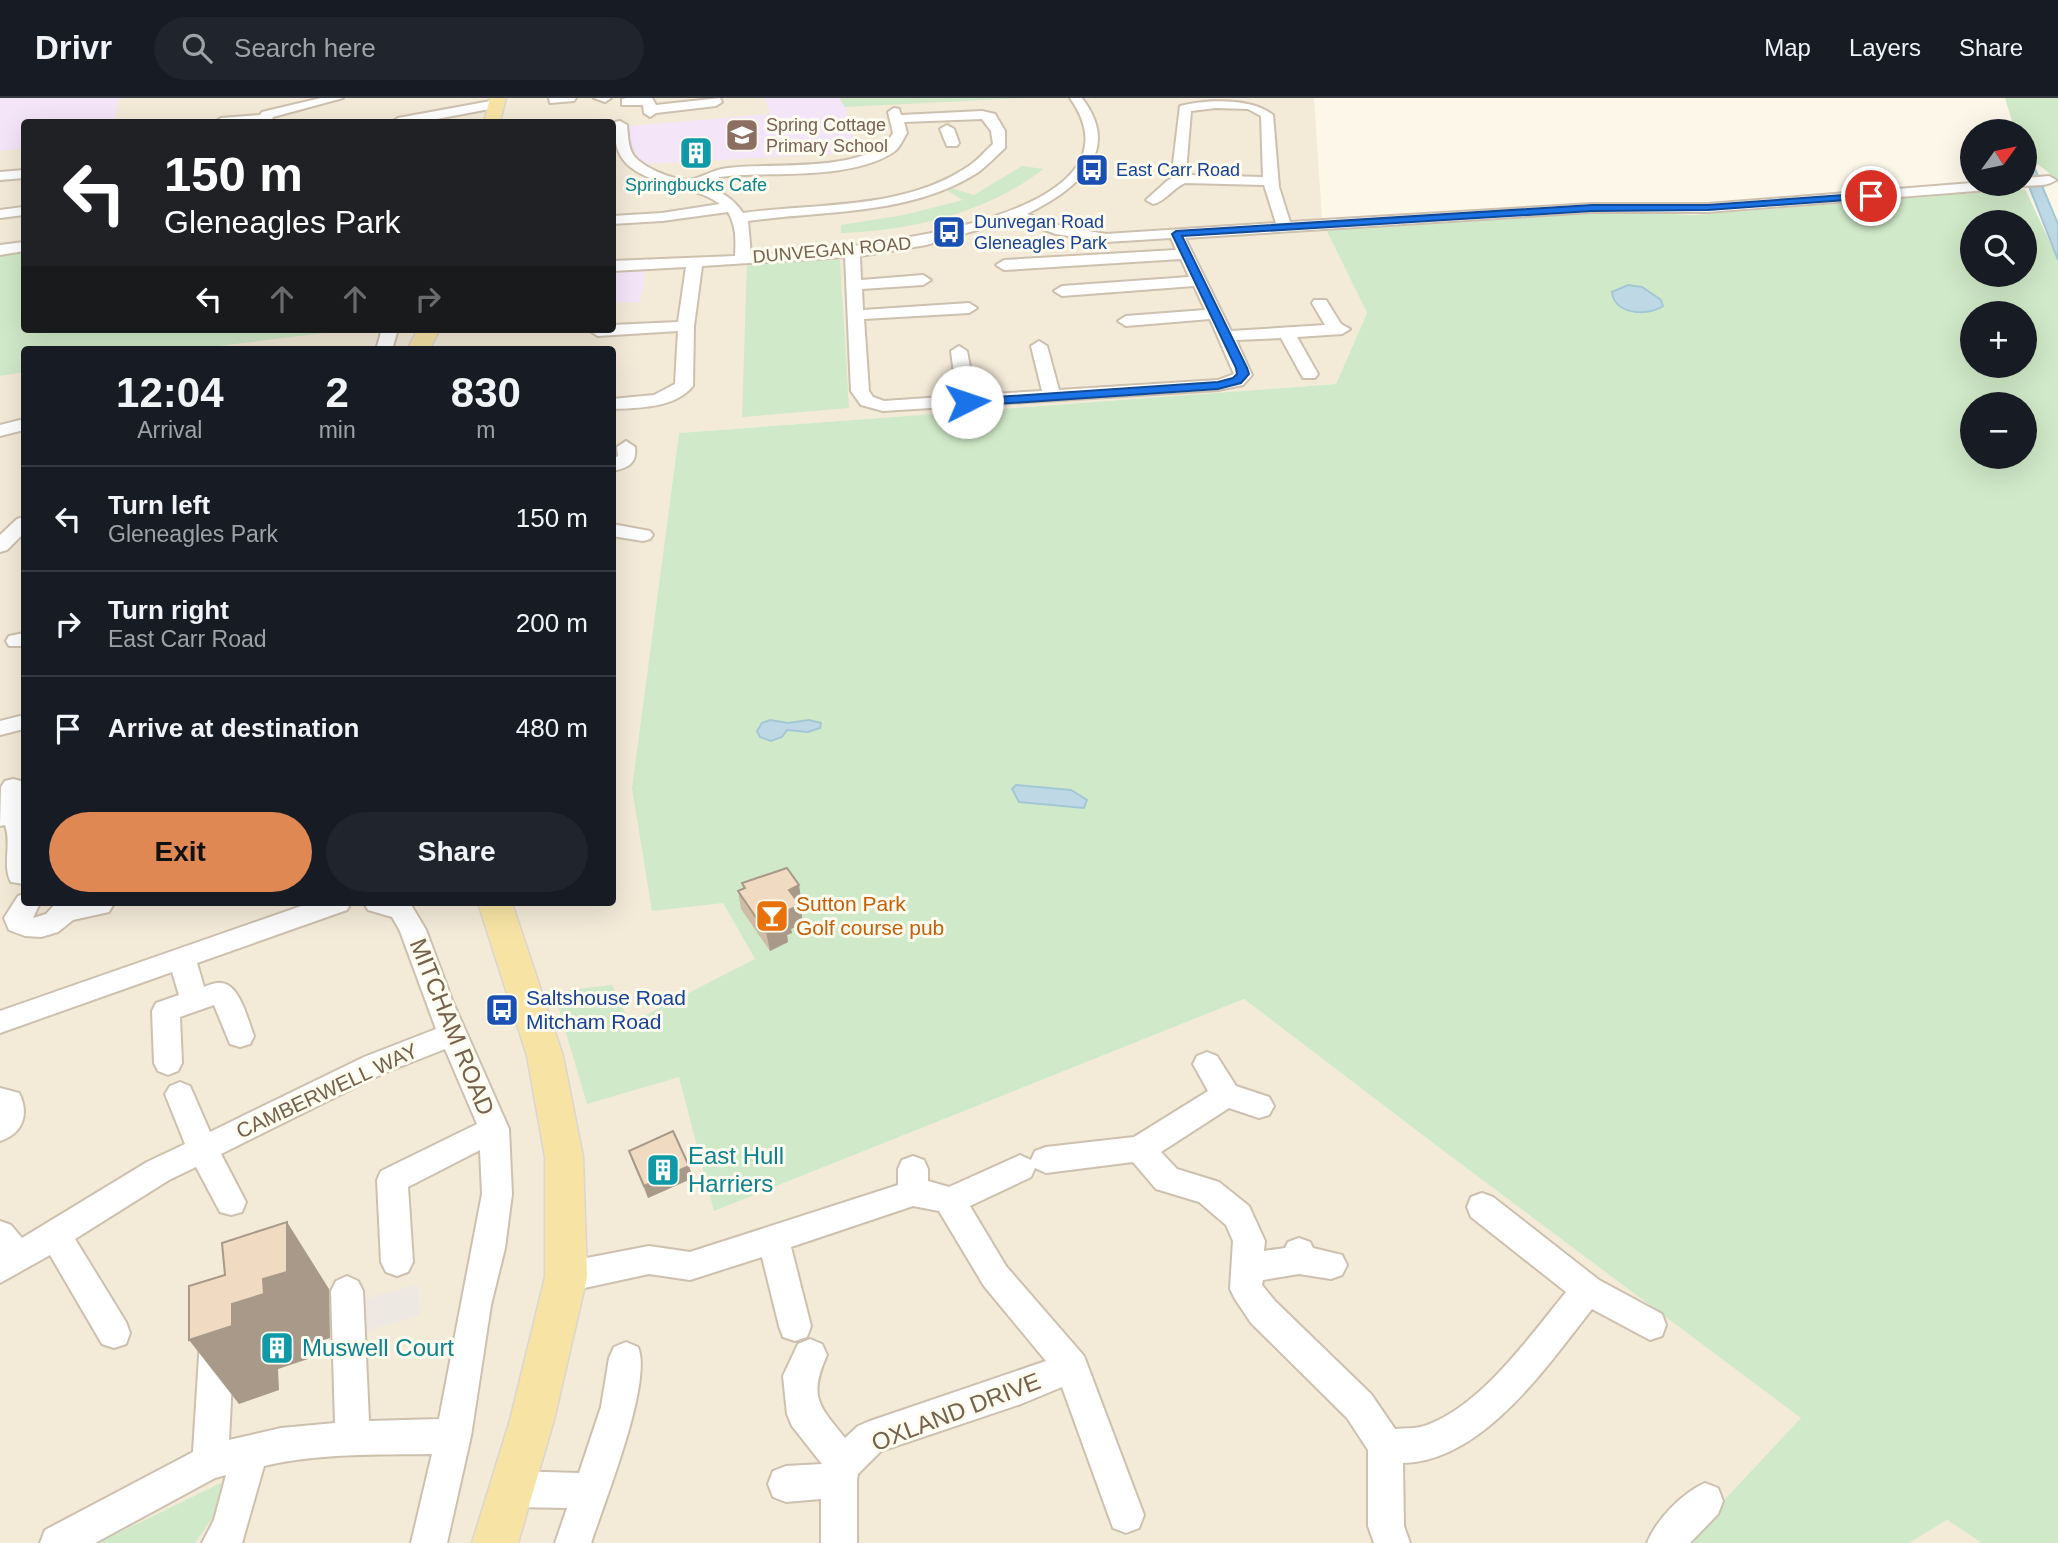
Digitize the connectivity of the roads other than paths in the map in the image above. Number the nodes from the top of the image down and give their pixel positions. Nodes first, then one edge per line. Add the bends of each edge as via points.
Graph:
1 (337, 98) edge
2 (570, 98) edge
3 (1076, 98) edge
4 (554, 100) dead end
5 (715, 100) edge
6 (497, 101) edge
7 (626, 102) dead end
8 (729, 113) dead end
9 (266, 119) edge
10 (429, 119) edge
11 (493, 119) edge
12 (947, 128) dead end
13 (618, 132) edge
14 (952, 143) dead end
15 (619, 157) edge
16 (21, 174) edge
17 (0, 176) edge
18 (1184, 179) junction
19 (1270, 181) junction
20 (2037, 182) edge
21 (2055, 182) edge
22 (691, 184) junction
23 (1960, 188) edge
24 (1159, 199) dead end
25 (21, 211) edge
26 (735, 212) junction
27 (0, 214) edge
28 (1014, 214) junction
29 (616, 220) edge
30 (1285, 227) junction
31 (1176, 234) junction
32 (21, 247) edge
33 (0, 250) edge
34 (852, 251) junction
35 (1187, 254) junction
36 (743, 258) junction
37 (695, 261) junction
38 (1004, 265) dead end
39 (616, 266) edge
40 (923, 280) dead end
41 (1202, 281) junction
42 (855, 285) junction
43 (1062, 291) dead end
44 (1320, 303) dead end
45 (969, 308) dead end
46 (1215, 314) junction
47 (856, 315) junction
48 (1126, 321) dead end
49 (687, 326) junction
50 (616, 330) edge
51 (1287, 332) junction
52 (1226, 336) junction
53 (1039, 346) dead end
54 (959, 351) dead end
55 (1175, 366) dead end
56 (1309, 374) dead end
57 (1184, 387) junction
58 (1052, 397) junction
59 (967, 402) junction
60 (616, 404) edge
61 (21, 425) edge
62 (0, 431) edge
63 (626, 447) dead end
64 (616, 464) edge
65 (21, 526) edge
66 (616, 531) edge
67 (643, 535) dead end
68 (0, 545) edge
69 (21, 545) edge
70 (21, 723) edge
71 (0, 728) edge
72 (12, 787) dead end
73 (7, 816) edge
74 (15, 878) edge
75 (24, 906) edge
76 (329, 906) edge
77 (387, 906) edge
78 (496, 906) edge
79 (68, 907) edge
80 (182, 958) junction
81 (207, 997) junction
82 (0, 1022) edge
83 (453, 1034) junction
84 (240, 1036) dead end
85 (168, 1063) dead end
86 (1208, 1065) dead end
87 (1226, 1095) junction
88 (188, 1098) dead end
89 (0, 1100) edge
90 (1267, 1107) dead end
91 (0, 1129) edge
92 (494, 1129) junction
93 (202, 1149) junction
94 (1140, 1149) junction
95 (950, 1201) junction
96 (231, 1202) dead end
97 (1482, 1207) dead end
98 (56, 1236) junction
99 (773, 1238) junction
100 (6, 1254) edge
101 (397, 1262) dead end
102 (1331, 1265) dead end
103 (1246, 1268) junction
104 (566, 1277) junction
105 (347, 1290) dead end
106 (1588, 1290) junction
107 (219, 1308) edge
108 (1650, 1325) dead end
109 (114, 1333) dead end
110 (626, 1358) dead end
111 (1072, 1367) junction
112 (454, 1436) junction
113 (353, 1439) junction
114 (1386, 1446) junction
115 (250, 1452) junction
116 (211, 1462) junction
117 (842, 1472) junction
118 (786, 1484) dead end
119 (511, 1489) junction
120 (589, 1491) junction
121 (1705, 1501) dead end
122 (1126, 1515) dead end
123 (58, 1543) edge
124 (220, 1543) edge
125 (429, 1543) edge
126 (495, 1543) edge
127 (573, 1543) edge
128 (839, 1543) edge
129 (1392, 1543) edge
130 (1665, 1543) edge

1 - 9 street
2 - 4 street
3 - 28 street, DUNVEGAN ROAD via 1092,124 1091,153 1065,186
5 - 7 street via 650,108
5 - 8 street
6 - 10 street via 460,107
6 - 11 main road
12 - 14 street
13 - 15 street
15 - 22 street
16 - 17 street
18 - 19 street
18 - 19 street via 1180,172 1185,109 1238,104 1256,107 1267,115
18 - 24 street via 1172,183
19 - 30 street via 1276,212
20 - 21 street
22 - 26 street via 716,195
22 - 26 street via 721,173 826,167 866,159 897,139 900,132 895,116 982,115 990,117 998,131 1000,145 986,161 962,177 924,192 877,203
23 - 30 street via 1708,208 1592,208
25 - 27 street
26 - 29 street
26 - 36 street
28 - 31 street via 1082,236
28 - 34 street, DUNVEGAN ROAD via 955,234
30 - 31 street
31 - 35 street
32 - 33 street
34 - 36 street, DUNVEGAN ROAD
34 - 42 street
35 - 38 street
35 - 41 street
36 - 37 street, DUNVEGAN ROAD
37 - 39 street, DUNVEGAN ROAD
37 - 49 street
40 - 42 street
41 - 43 street
41 - 46 street
42 - 47 street
44 - 51 street via 1339,329
45 - 47 street
46 - 48 street
46 - 52 street
47 - 59 street via 860,391 867,401 896,407
49 - 50 street
49 - 60 street via 684,386 673,395 649,402
51 - 52 street
51 - 56 street
52 - 57 street via 1243,374 1237,381
53 - 58 street
54 - 59 street
55 - 57 street
57 - 58 street
58 - 59 street
61 - 62 street
63 - 64 street via 627,459
65 - 68 street
66 - 67 street
68 - 69 street
70 - 71 street
72 - 73 street
73 - 74 street via 21,835
75 - 79 street via 17,918 30,928 46,926
76 - 80 street
77 - 83 street, MITCHAM ROAD via 401,910 413,930
78 - 104 main road via 545,1056 564,1157
80 - 81 street
80 - 82 street
81 - 84 street via 229,1006
81 - 85 street via 166,1011
83 - 92 street, MITCHAM ROAD
83 - 93 street, CAMBERWELL WAY via 374,1065
86 - 87 street
87 - 90 street
87 - 94 street
88 - 93 street
89 - 91 street via 9,1102 8,1123
92 - 101 street via 392,1180
92 - 112 street, MITCHAM ROAD via 497,1194
93 - 96 street
93 - 98 street, CAMBERWELL WAY via 158,1171
94 - 95 street via 1033,1164
94 - 103 street via 1167,1180 1208,1191 1238,1216 1249,1241
95 - 99 street via 931,1195 913,1181
95 - 111 street via 996,1276
97 - 106 street
98 - 100 street, CAMBERWELL WAY
98 - 109 street
99 - 104 street via 690,1266 649,1260
99 - 117 street via 802,1341 804,1414
102 - 103 street via 1299,1256
103 - 114 street via 1245,1289 1359,1406
104 - 119 main road
105 - 113 street
106 - 108 street
106 - 114 street via 1526,1366 1466,1423 1428,1443
107 - 116 street
110 - 120 street via 618,1407
111 - 117 street, OXLAND DRIVE via 870,1438
111 - 122 street
112 - 113 street
112 - 125 street, MITCHAM ROAD
113 - 115 street
114 - 129 street via 1386,1526
115 - 116 street
115 - 124 street via 230,1529
116 - 123 street
117 - 118 street
117 - 128 street
119 - 120 street
119 - 126 main road
120 - 127 street
121 - 130 street

